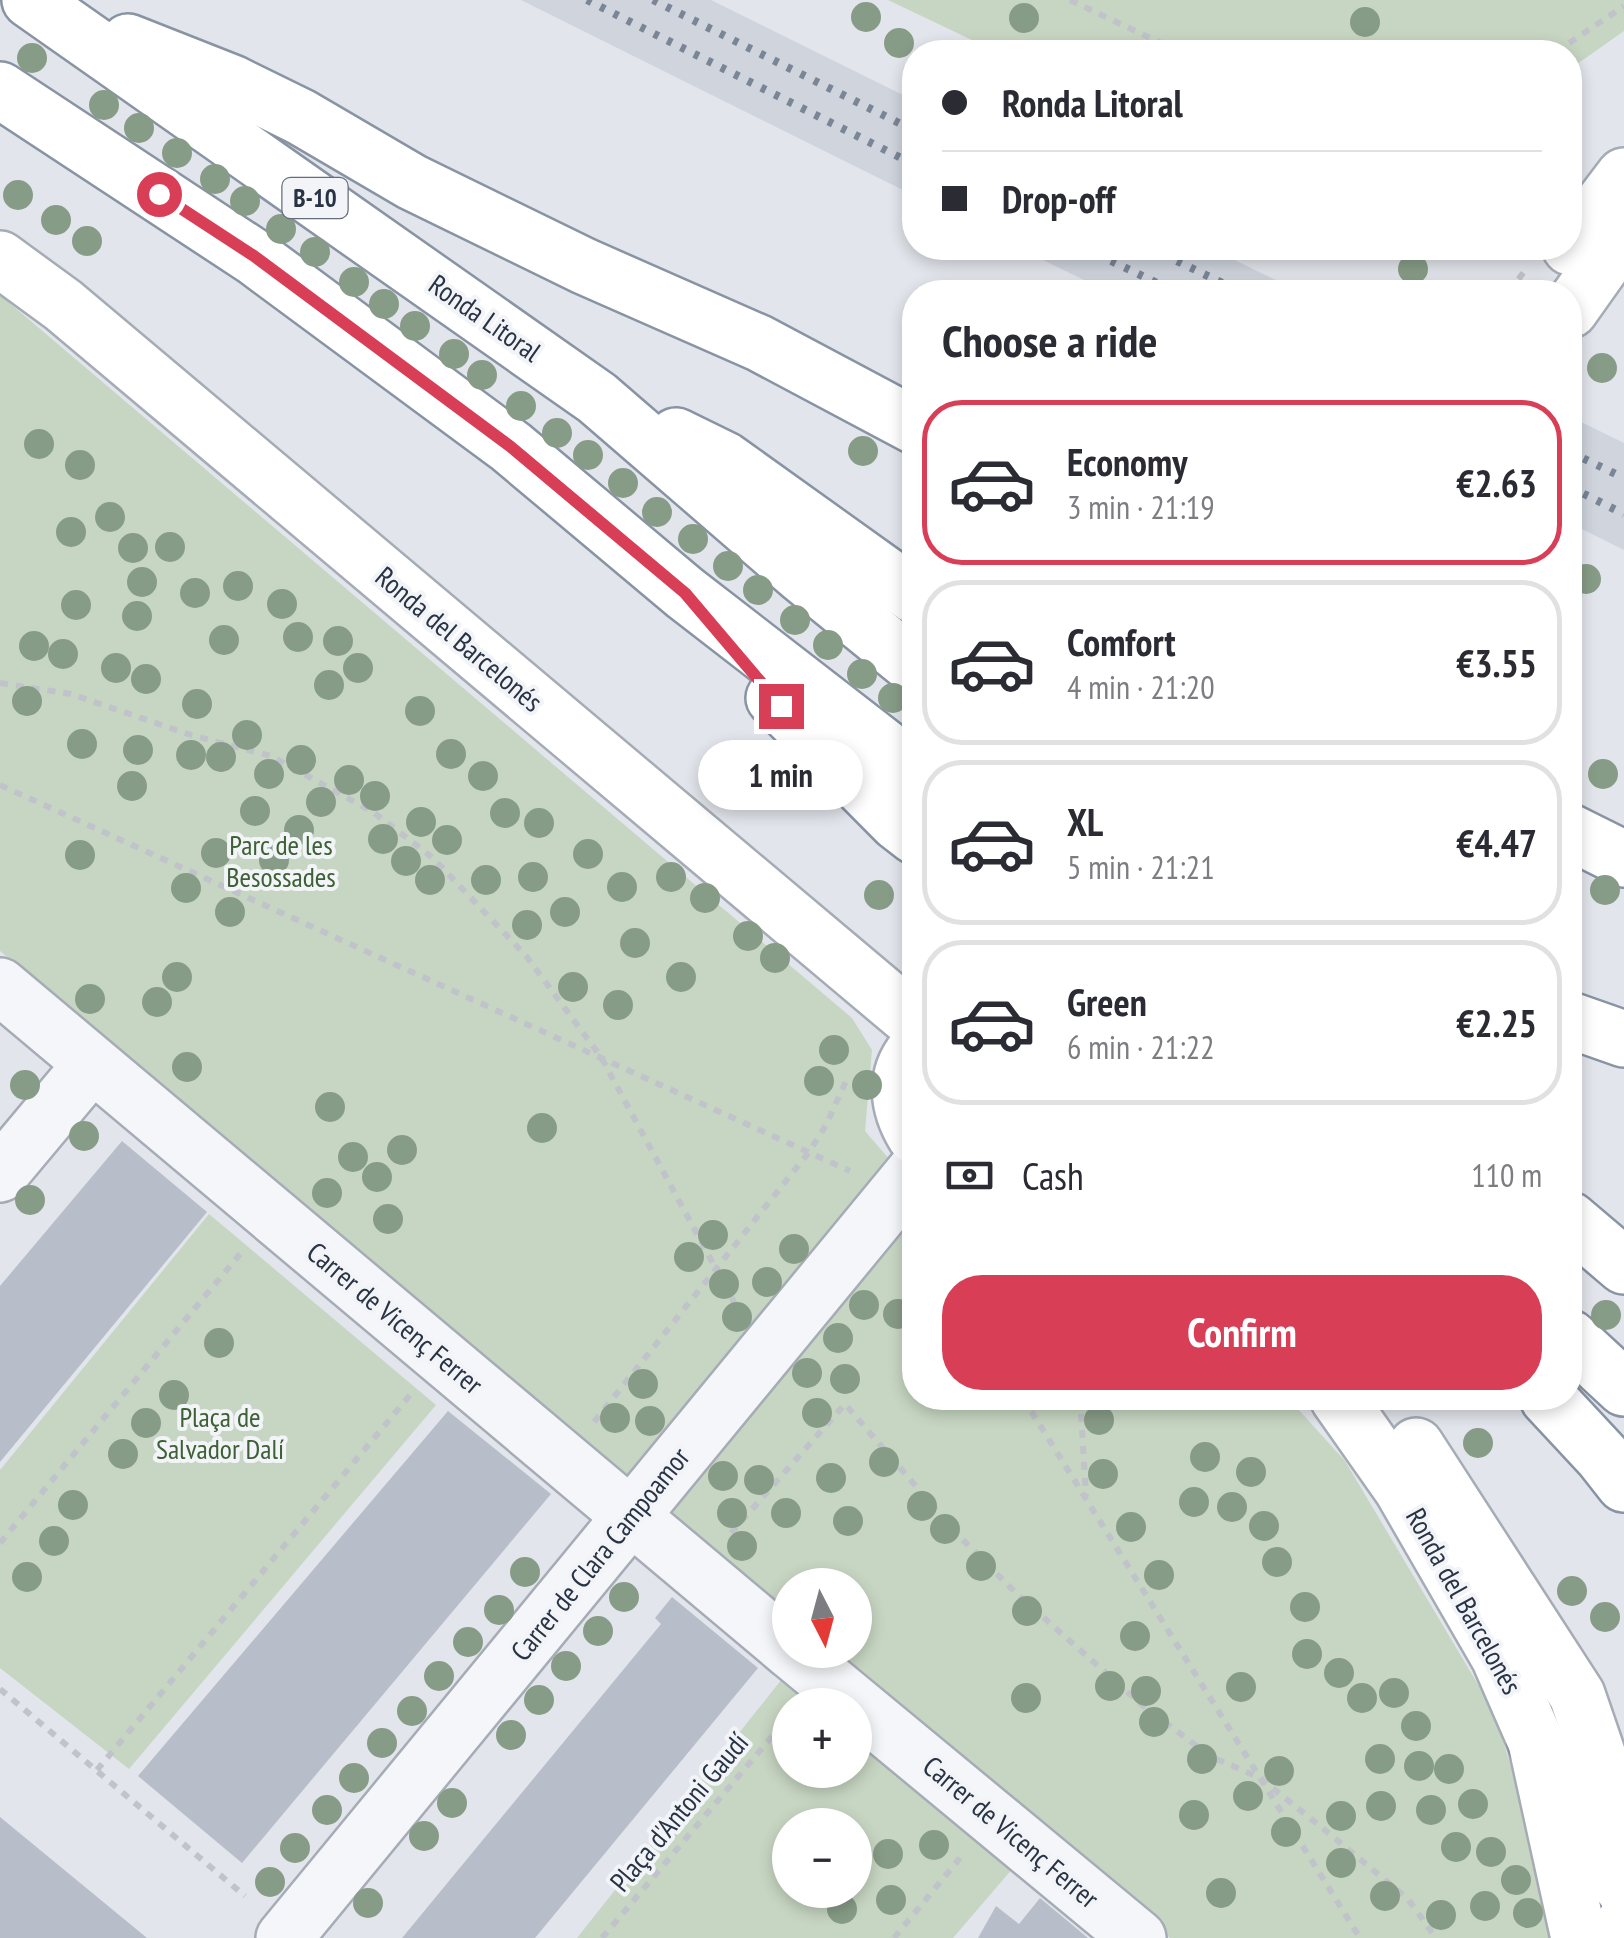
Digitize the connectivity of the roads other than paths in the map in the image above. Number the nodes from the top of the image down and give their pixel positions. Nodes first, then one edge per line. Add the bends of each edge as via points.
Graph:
1 (42, 7) edge
2 (0, 90) edge
3 (1624, 176) edge
4 (1582, 231) edge
5 (1624, 234) edge
6 (0, 258) edge
7 (1582, 293) edge
8 (597, 398) junction
9 (902, 419) edge
10 (902, 587) edge
11 (685, 593) junction
12 (902, 656) edge
13 (902, 761) edge
14 (902, 823) edge
15 (1582, 838) edge
16 (1624, 859) edge
17 (0, 986) edge
18 (902, 1011) edge
19 (1582, 1024) edge
20 (1624, 1039) edge
21 (92, 1064) junction
22 (902, 1075) edge
23 (902, 1110) edge
24 (0, 1174) edge
25 (902, 1187) edge
26 (1582, 1230) edge
27 (1624, 1266) edge
28 (1582, 1349) edge
29 (1624, 1388) edge
30 (1347, 1410) edge
31 (1392, 1410) edge
32 (1559, 1410) edge
33 (1624, 1484) edge
34 (630, 1518) junction
35 (772, 1635) edge
36 (812, 1668) edge
37 (1536, 1742) junction
38 (1624, 1832) edge
39 (1624, 1889) edge
40 (1624, 1923) edge
41 (284, 1938) edge
42 (1138, 1938) edge
43 (1579, 1938) edge
44 (1622, 1938) edge

1 - 8 main road, Ronda Litoral / B-10
1 - 9 main road via 232,83 412,182 759,342
2 - 11 main road via 254,256 511,447
3 - 4 main road
5 - 7 main road
6 - 18 main road, Ronda del Barcelonés
8 - 10 main road via 726,460
8 - 12 main road, Ronda Litoral / B-10
11 - 13 main road
11 - 14 main road via 781,706
15 - 16 main road
17 - 21 street, Carrer de Vicenç Ferrer
19 - 20 main road
21 - 24 street
21 - 34 street, Carrer de Vicenç Ferrer
22 - 23 main road
25 - 34 street, Carrer de Clara Campoamor
26 - 27 main road
28 - 29 main road
30 - 37 main road, Ronda del Barcelonés via 1402,1488 1500,1656
31 - 38 main road, Ronda del Barcelonés via 1577,1695
32 - 33 main road
34 - 35 street, Carrer de Vicenç Ferrer
34 - 41 street, Carrer de Clara Campoamor
36 - 42 street, Carrer de Vicenç Ferrer
37 - 39 main road
37 - 43 main road, Ronda del Barcelonés
40 - 44 main road

